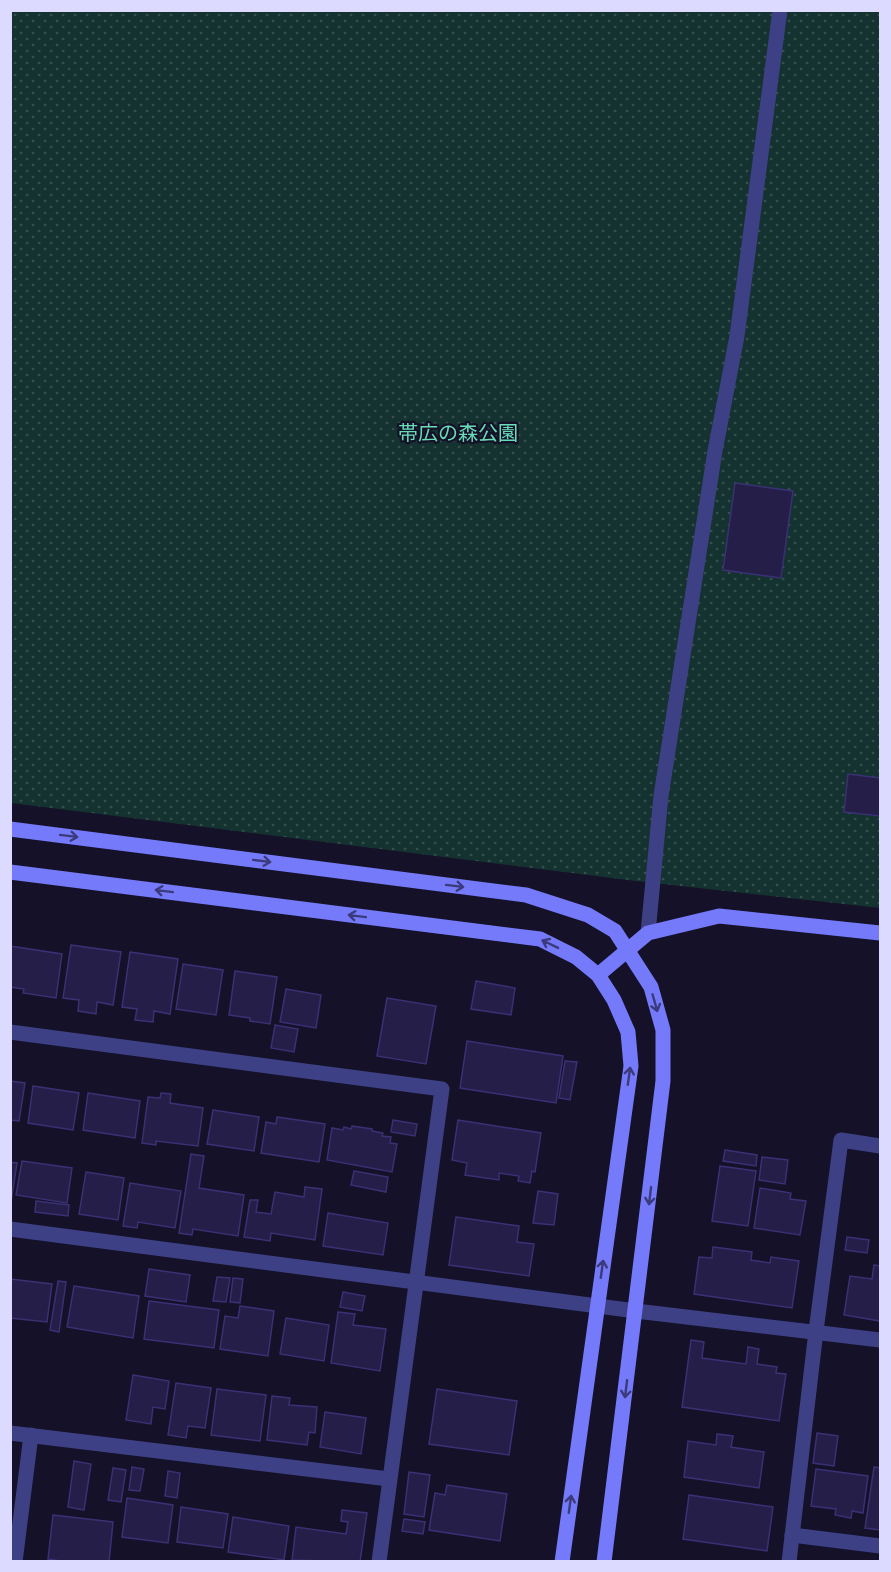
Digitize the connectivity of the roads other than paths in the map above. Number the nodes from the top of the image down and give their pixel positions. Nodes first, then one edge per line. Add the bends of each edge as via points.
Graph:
1 (780, 10) edge
2 (10, 829) edge
3 (10, 872) edge
4 (648, 933) junction
5 (880, 933) edge
6 (629, 951) junction
7 (598, 975) junction
8 (10, 1032) edge
9 (880, 1146) edge
10 (10, 1229) edge
11 (415, 1282) junction
12 (596, 1306) junction
13 (636, 1311) junction
14 (816, 1332) junction
15 (880, 1340) edge
16 (10, 1432) edge
17 (31, 1435) junction
18 (389, 1479) junction
19 (792, 1535) junction
20 (880, 1546) edge
21 (15, 1562) edge
22 (379, 1562) edge
23 (562, 1562) edge
24 (604, 1562) edge
25 (789, 1562) edge

1 - 4 street via 736,336 661,796
2 -> 6 street via 525,895 588,915 615,931
7 -> 3 street via 576,957 540,939
4 - 5 street via 719,916
4 - 6 street
6 - 7 street
6 -> 13 street via 651,987 663,1030 663,1081
12 -> 7 street via 631,1066 628,1032
8 - 11 street via 442,1089
9 - 14 street via 841,1140
10 - 11 street
11 - 12 street
11 - 18 street
12 - 13 street
23 -> 12 street
13 - 14 street
13 -> 24 street
14 - 15 street
14 - 19 street
16 - 17 street
17 - 18 street
17 - 21 street
18 - 22 street
19 - 20 street
19 - 25 street

